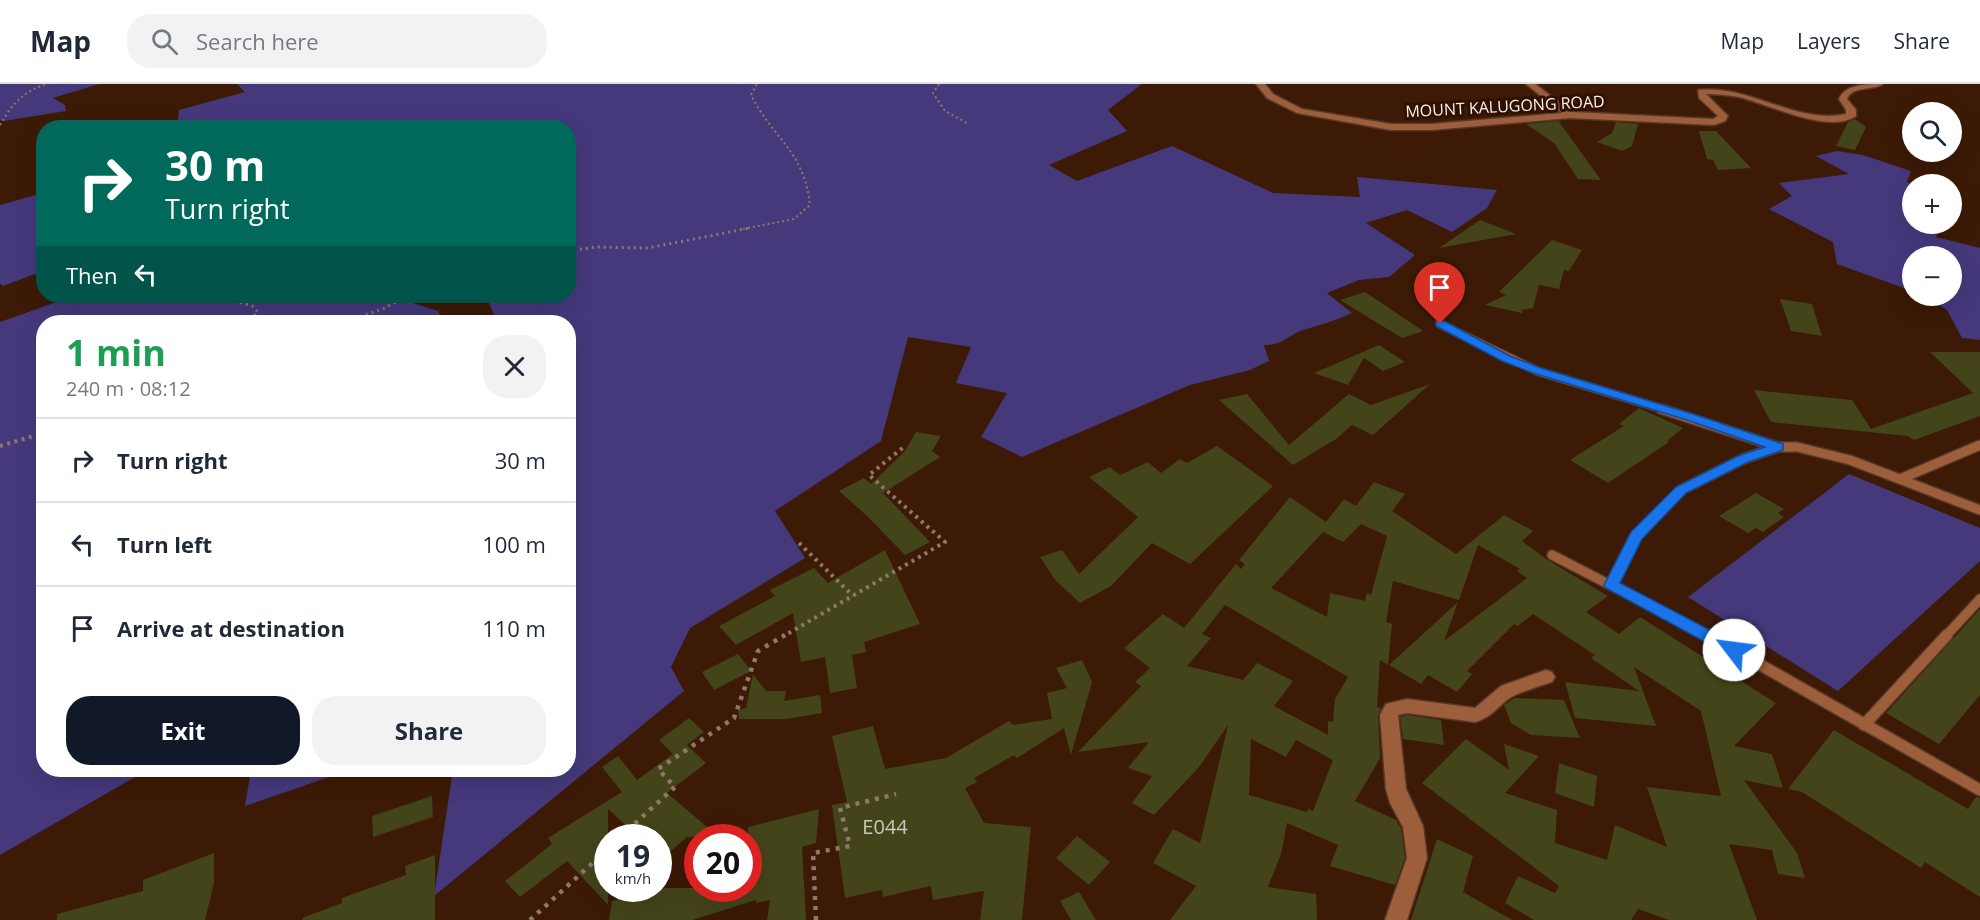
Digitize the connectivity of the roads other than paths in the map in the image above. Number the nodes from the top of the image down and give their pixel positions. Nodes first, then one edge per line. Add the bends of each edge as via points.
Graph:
1 (1260, 84) edge
2 (1530, 84) edge
3 (1879, 84) edge
4 (1570, 115) junction
5 (1440, 324) dead end
6 (1980, 446) edge
7 (1778, 447) junction
8 (1900, 479) junction
9 (1980, 510) edge
10 (1552, 555) dead end
11 (1611, 585) junction
12 (1980, 599) edge
13 (1546, 677) dead end
14 (1864, 725) junction
15 (1980, 790) edge
16 (1396, 920) edge

1 - 4 street, MOUNT KALUGONG ROAD via 1270,96 1300,111 1391,128
2 - 4 street
3 - 4 street, MOUNT KALUGONG ROAD via 1852,88 1845,93 1843,99 1851,110 1851,116 1845,118 1820,114 1752,88 1716,84 1701,92 1723,116 1714,122
5 - 7 lane via 1537,371
6 - 8 lane
7 - 8 lane via 1821,452
7 - 11 lane via 1743,459 1681,490 1636,536
8 - 9 lane
10 - 11 lane
11 - 14 lane via 1697,629
12 - 14 lane
13 - 16 street via 1507,691 1482,713 1474,715 1407,706 1392,709 1389,715 1396,789 1413,826 1417,858
14 - 15 lane

